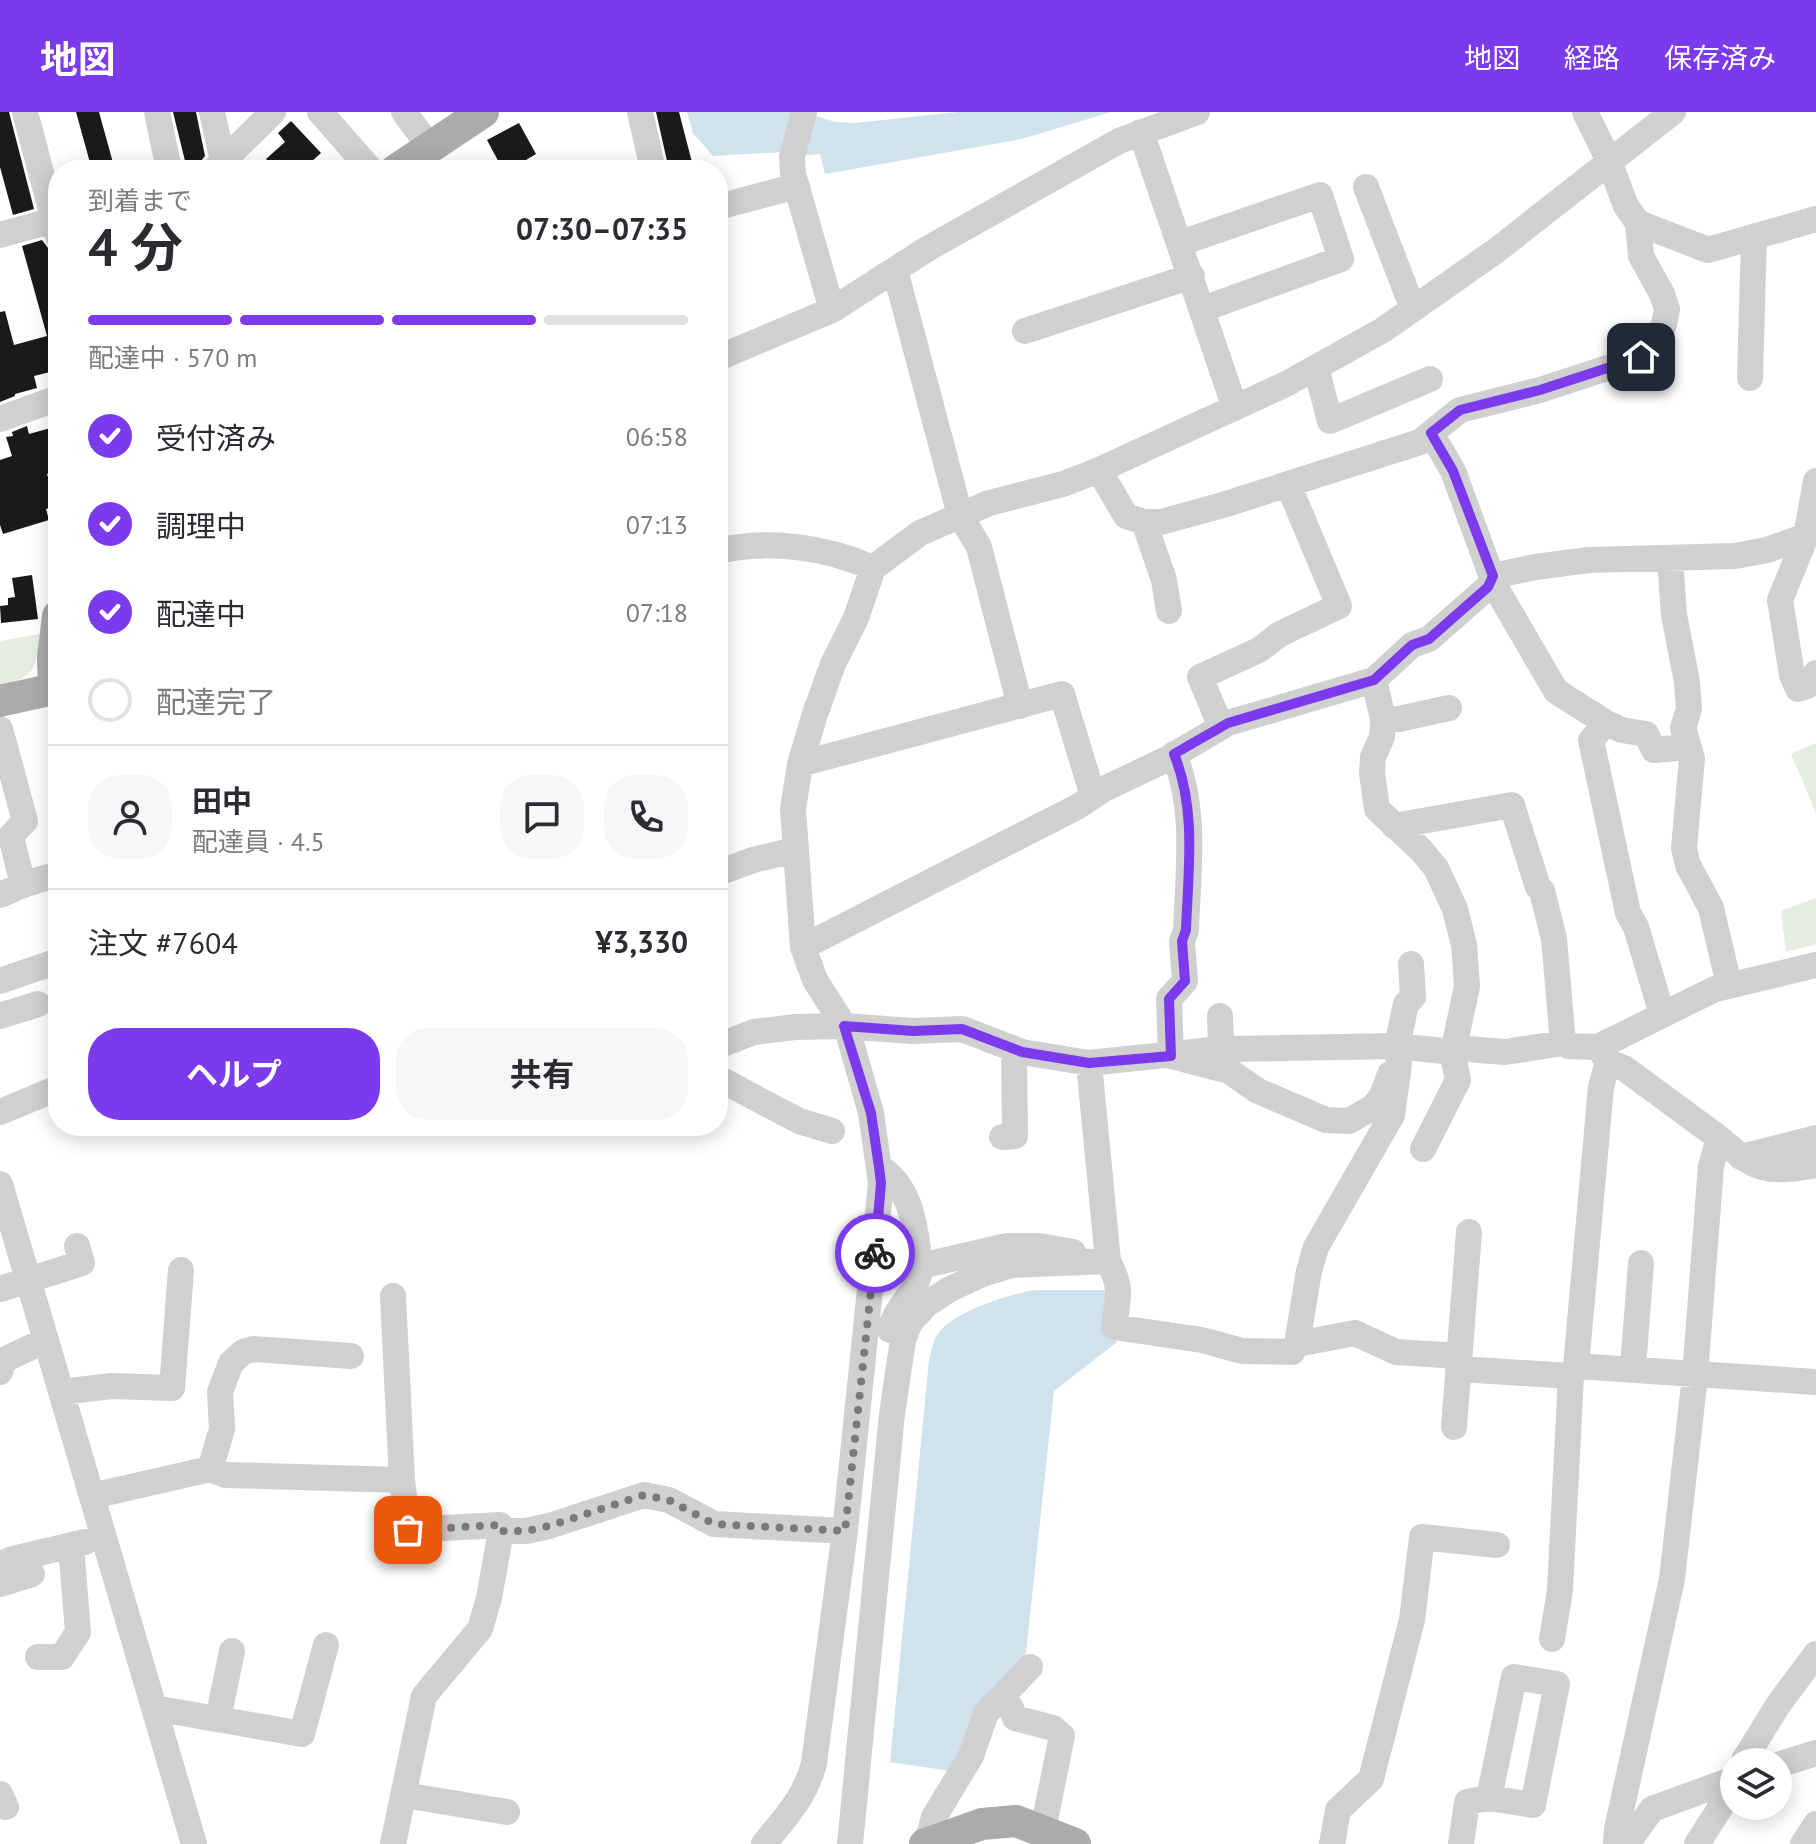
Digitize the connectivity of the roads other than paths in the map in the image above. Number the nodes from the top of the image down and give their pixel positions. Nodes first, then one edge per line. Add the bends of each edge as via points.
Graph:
1 (25, 112) edge
2 (157, 112) edge
3 (212, 112) edge
4 (273, 112) edge
5 (320, 112) edge
6 (404, 112) edge
7 (483, 112) edge
8 (640, 112) edge
9 (804, 112) edge
10 (1197, 112) edge
11 (1585, 112) edge
12 (1673, 112) edge
13 (1141, 132) junction
14 (429, 146) junction
15 (167, 160) edge
16 (217, 160) edge
17 (223, 160) edge
18 (362, 160) edge
19 (410, 160) edge
20 (651, 160) edge
21 (1609, 161) junction
22 (797, 186) junction
23 (1366, 187) dead end
24 (48, 198) edge
25 (728, 204) edge
26 (1816, 219) edge
27 (1638, 223) junction
28 (48, 229) edge
29 (0, 235) edge
30 (1754, 237) junction
31 (1181, 243) junction
32 (895, 270) junction
33 (1192, 276) junction
34 (1203, 309) junction
35 (1413, 309) junction
36 (832, 310) junction
37 (1025, 331) dead end
38 (728, 354) edge
39 (1316, 368) junction
40 (1750, 378) dead end
41 (1430, 379) dead end
42 (48, 402) edge
43 (1235, 408) junction
44 (0, 419) edge
45 (1431, 433) junction
46 (1099, 470) junction
47 (1816, 481) edge
48 (1288, 484) junction
49 (960, 515) junction
50 (1144, 522) junction
51 (1806, 536) junction
52 (728, 550) edge
53 (1670, 558) junction
54 (873, 568) junction
55 (1493, 576) junction
56 (1169, 611) dead end
57 (1816, 673) edge
58 (1374, 680) junction
59 (48, 691) edge
60 (0, 701) edge
61 (1020, 706) junction
62 (1449, 708) dead end
63 (1383, 719) junction
64 (1606, 723) junction
65 (1221, 727) junction
66 (0, 729) edge
67 (1688, 747) junction
68 (1174, 754) junction
69 (800, 764) junction
70 (1093, 796) junction
71 (1394, 826) junction
72 (795, 850) junction
73 (728, 869) edge
74 (48, 877) edge
75 (11, 890) edge
76 (803, 947) junction
77 (48, 964) edge
78 (1411, 964) dead end
79 (1816, 965) edge
80 (0, 981) edge
81 (1729, 985) junction
82 (38, 1004) dead end
83 (1662, 1014) junction
84 (0, 1016) edge
85 (1220, 1016) dead end
86 (844, 1026) junction
87 (728, 1042) edge
88 (1563, 1043) junction
89 (1397, 1048) junction
90 (1014, 1049) junction
91 (1221, 1049) junction
92 (1453, 1050) junction
93 (1603, 1054) junction
94 (1171, 1056) junction
95 (1089, 1063) junction
96 (728, 1083) edge
97 (48, 1092) edge
98 (0, 1112) edge
99 (832, 1131) dead end
100 (1002, 1137) dead end
101 (1719, 1138) junction
102 (1816, 1138) edge
103 (1423, 1149) dead end
104 (1741, 1157) junction
105 (1816, 1165) edge
106 (879, 1167) junction
107 (0, 1184) edge
108 (1469, 1232) dead end
109 (1108, 1261) junction
110 (82, 1263) dead end
111 (1641, 1263) dead end
112 (921, 1266) junction
113 (181, 1270) dead end
114 (28, 1280) junction
115 (0, 1289) edge
116 (393, 1296) dead end
117 (46, 1340) junction
118 (1297, 1344) junction
119 (351, 1356) dead end
120 (1459, 1363) junction
121 (1633, 1368) junction
122 (1573, 1371) junction
123 (0, 1372) edge
124 (1695, 1376) junction
125 (1816, 1382) edge
126 (61, 1392) junction
127 (892, 1414) junction
128 (1454, 1427) dead end
129 (210, 1469) junction
130 (402, 1480) junction
131 (92, 1496) junction
132 (501, 1531) junction
133 (845, 1531) junction
134 (105, 1538) junction
135 (71, 1545) junction
136 (1497, 1545) dead end
137 (0, 1564) edge
138 (32, 1574) dead end
139 (0, 1584) edge
140 (1552, 1639) dead end
141 (326, 1645) dead end
142 (232, 1651) dead end
143 (1816, 1654) edge
144 (38, 1657) dead end
145 (1030, 1667) dead end
146 (154, 1708) junction
147 (1011, 1708) dead end
148 (218, 1719) junction
149 (1752, 1748) edge
150 (1816, 1753) edge
151 (1792, 1761) edge
152 (1720, 1785) edge
153 (404, 1795) junction
154 (1489, 1798) junction
155 (1720, 1808) edge
156 (507, 1812) dead end
157 (1816, 1824) edge
158 (1054, 1838) edge
159 (926, 1843) edge
160 (194, 1844) edge
161 (393, 1844) edge
162 (764, 1844) edge
163 (850, 1844) edge
164 (1332, 1844) edge
165 (1461, 1844) edge
166 (1616, 1844) edge
167 (1627, 1844) edge
168 (1697, 1844) edge
169 (1803, 1844) edge

1 - 24 street
2 - 15 street
3 - 16 street
4 - 17 street
5 - 18 street
6 - 14 street
7 - 14 main road
8 - 20 street
9 - 22 street via 792,157
10 - 13 street
11 - 21 street
12 - 21 street
13 - 31 street
13 - 32 street
14 - 19 main road
21 - 27 street
21 - 35 street
22 - 25 street
22 - 36 street
23 - 35 street
26 - 30 street
27 - 30 street via 1708,250
27 - 45 street via 1641,256 1667,309 1664,325 1641,357 1460,410
28 - 29 street
30 - 40 street
31 - 33 street
31 - 34 street via 1320,195 1341,259
32 - 36 street
32 - 49 street
33 - 34 street
33 - 37 street
34 - 43 street
35 - 39 street
36 - 38 street
39 - 41 street via 1330,421
39 - 43 street
42 - 44 street
43 - 46 street
45 - 48 street via 1420,442
45 - 55 street via 1453,471
46 - 49 street
46 - 50 street via 1126,516
47 - 51 street
48 - 50 street via 1161,522
48 - 65 street via 1339,606 1200,677
49 - 54 street via 920,533
49 - 61 street via 979,547
50 - 56 street
51 - 53 street via 1735,556
51 - 57 street via 1780,600 1798,689
52 - 54 street via 777,545
53 - 55 street via 1589,560
53 - 67 street via 1687,682 1689,709 1683,728
54 - 69 street
55 - 58 street via 1488,587 1429,639 1412,645
55 - 64 street via 1556,691
58 - 63 street
58 - 65 street
59 - 60 main road
61 - 69 street
61 - 70 street via 1062,694
62 - 63 street
63 - 71 street via 1372,773 1377,809
64 - 67 street via 1646,734 1654,750
64 - 83 street via 1591,740 1628,913
65 - 68 street
66 - 75 street via 25,821 11,836
67 - 81 street via 1692,758 1684,848 1711,908
68 - 70 street
68 - 94 street via 1182,774 1191,848 1182,941 1185,981 1169,999
69 - 72 street via 793,809
70 - 76 street
71 - 88 street via 1512,805 1554,939
71 - 92 street via 1436,868 1455,909 1467,986
72 - 73 street
72 - 76 street
74 - 75 street
76 - 86 street via 815,980
77 - 80 street
78 - 89 street via 1413,997 1406,1004
79 - 81 street
81 - 83 street
82 - 84 street
83 - 93 street
85 - 91 street
86 - 87 street via 754,1032
86 - 90 street via 962,1029
86 - 106 street via 871,1113
88 - 92 street via 1505,1052
88 - 93 street
89 - 91 street
89 - 92 street
89 - 94 street via 1381,1098 1349,1121 1326,1120 1258,1091 1229,1071
89 - 118 street via 1392,1115 1316,1247
90 - 95 street
90 - 100 street via 1015,1136
91 - 94 street
92 - 103 street via 1458,1080
93 - 101 street
93 - 122 street
94 - 95 street
95 - 109 street
96 - 99 street via 799,1121
97 - 98 street
101 - 104 street
101 - 124 street via 1711,1166
102 - 104 street
104 - 105 street via 1761,1169
106 - 112 street via 890,1174 914,1216
106 - 133 street via 878,1221
107 - 114 street
108 - 120 street
109 - 112 street via 1039,1246 1007,1246
109 - 118 street via 1119,1289 1114,1327 1242,1351 1292,1352
109 - 127 street via 1012,1265 950,1289 927,1304 910,1322 903,1340
110 - 114 street
111 - 121 street
112 - 127 street via 892,1320
113 - 126 street via 172,1388 112,1386
114 - 115 street
114 - 117 street
116 - 130 street
117 - 123 street via 4,1360
117 - 126 street
118 - 120 street via 1355,1333 1396,1352
119 - 129 street via 243,1352 231,1363 220,1392 222,1429
120 - 122 street
120 - 128 street
121 - 122 street
121 - 124 street
122 - 140 street via 1560,1590
124 - 125 street
124 - 166 street via 1672,1579
126 - 131 street
127 - 163 street
129 - 130 street via 226,1475
129 - 131 street
130 - 132 street via 408,1530 500,1525
131 - 134 street
132 - 133 street via 549,1526 644,1495 669,1500 714,1524
132 - 153 street via 480,1629 424,1696
133 - 162 street via 809,1782
134 - 135 street
134 - 146 street
135 - 137 street
135 - 144 street via 78,1632 62,1657
136 - 164 street via 1422,1537 1412,1620 1371,1779 1338,1810
138 - 139 street
141 - 148 street via 302,1734
142 - 148 street
143 - 149 street
145 - 159 street via 986,1713 971,1756 934,1817
146 - 148 street
146 - 160 street
147 - 158 street via 1015,1718 1053,1728 1062,1736
150 - 151 street
152 - 167 street via 1652,1809
153 - 156 street
153 - 161 street
154 - 154 street via 1533,1805 1557,1684 1514,1677
154 - 165 street via 1467,1802
155 - 168 street
157 - 169 street
158 - 159 main road via 1016,1821 982,1824

